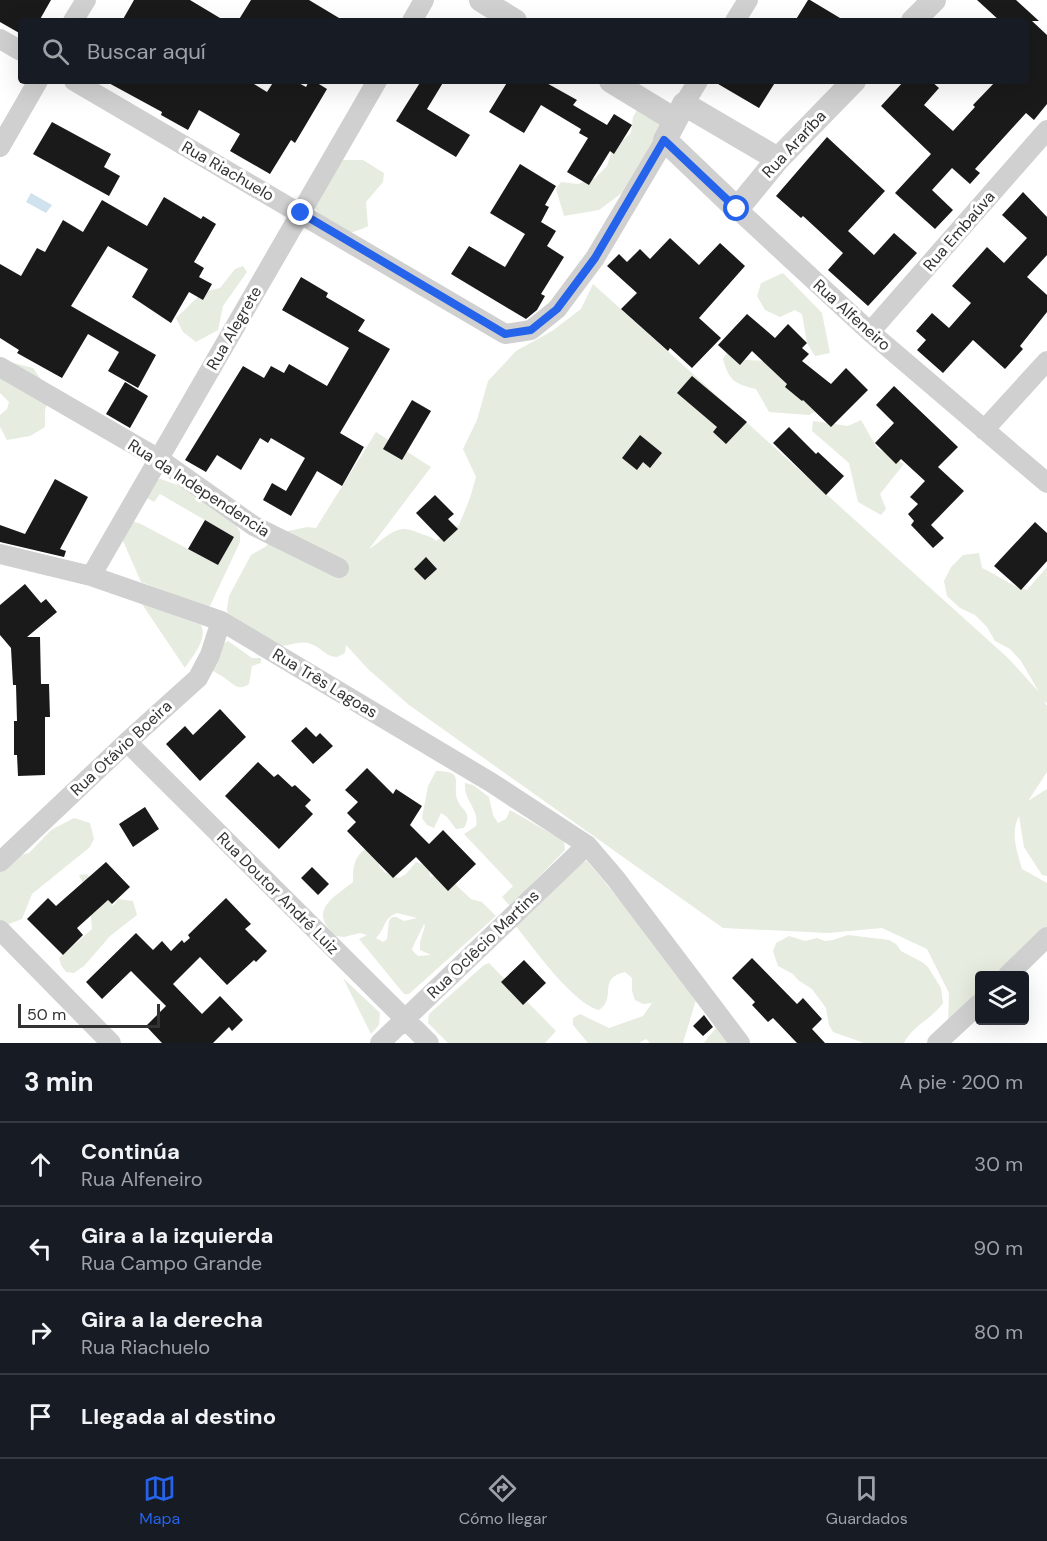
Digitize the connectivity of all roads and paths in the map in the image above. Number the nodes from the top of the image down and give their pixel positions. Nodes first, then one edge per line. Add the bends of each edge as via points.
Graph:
1 (86, 0) edge
2 (424, 0) edge
3 (481, 0) edge
4 (748, 0) edge
5 (934, 0) edge
6 (75, 18) edge
7 (414, 18) edge
8 (510, 18) edge
9 (737, 18) edge
10 (916, 18) edge
11 (0, 39) edge
12 (18, 49) edge
13 (36, 84) edge
14 (79, 84) edge
15 (375, 84) edge
16 (616, 84) edge
17 (696, 84) edge
18 (851, 84) edge
19 (675, 121) junction
20 (1047, 130) edge
21 (0, 147) edge
22 (778, 159) junction
23 (737, 209) junction
24 (301, 213) junction
25 (870, 333) junction
26 (1047, 361) edge
27 (0, 367) edge
28 (984, 430) junction
29 (159, 459) junction
30 (1047, 483) edge
31 (0, 554) edge
32 (339, 568) dead end
33 (91, 576) junction
34 (221, 621) junction
35 (127, 742) junction
36 (587, 845) junction
37 (0, 862) edge
38 (0, 930) edge
39 (1047, 937) edge
40 (1012, 971) edge
41 (975, 1008) edge
42 (405, 1019) junction
43 (111, 1043) edge
44 (380, 1043) edge
45 (429, 1043) edge
46 (740, 1043) edge
47 (937, 1043) edge

1 - 6 street
2 - 7 street
3 - 8 street
4 - 9 street
5 - 10 street
11 - 12 street
13 - 21 street
14 - 24 street, Rua Riachuelo
15 - 24 street, Rua Alegrete
16 - 19 street
17 - 19 street
18 - 22 street, Rua Araríba
19 - 22 street
19 - 23 street, Rua Alfeneiro
19 - 24 street, Rua Riachuelo via 595,258 557,309 531,330 505,334
20 - 25 street, Rua Embaúva
22 - 23 street, Rua Araríba
23 - 25 street, Rua Alfeneiro
24 - 29 street, Rua Alegrete
25 - 28 street, Rua Alfeneiro
26 - 28 street
27 - 29 street, Rua da Independencia
28 - 30 street, Rua Alfeneiro
29 - 32 street, Rua da Independencia via 254,526
29 - 33 street, Rua Alegrete
31 - 33 street, Rua Três Lagoas
33 - 34 street, Rua Três Lagoas
34 - 35 street, Rua Otávio Boeira via 198,678
34 - 36 street, Rua Três Lagoas via 492,783
35 - 37 street, Rua Otávio Boeira
35 - 42 street, Rua Doutor André Luiz
36 - 42 street, Rua Oclêcio Martins
36 - 46 street, Rua Três Lagoas
38 - 43 street
39 - 40 street
41 - 47 street
42 - 44 street, Rua Oclêcio Martins
42 - 45 street, Rua Doutor André Luiz

